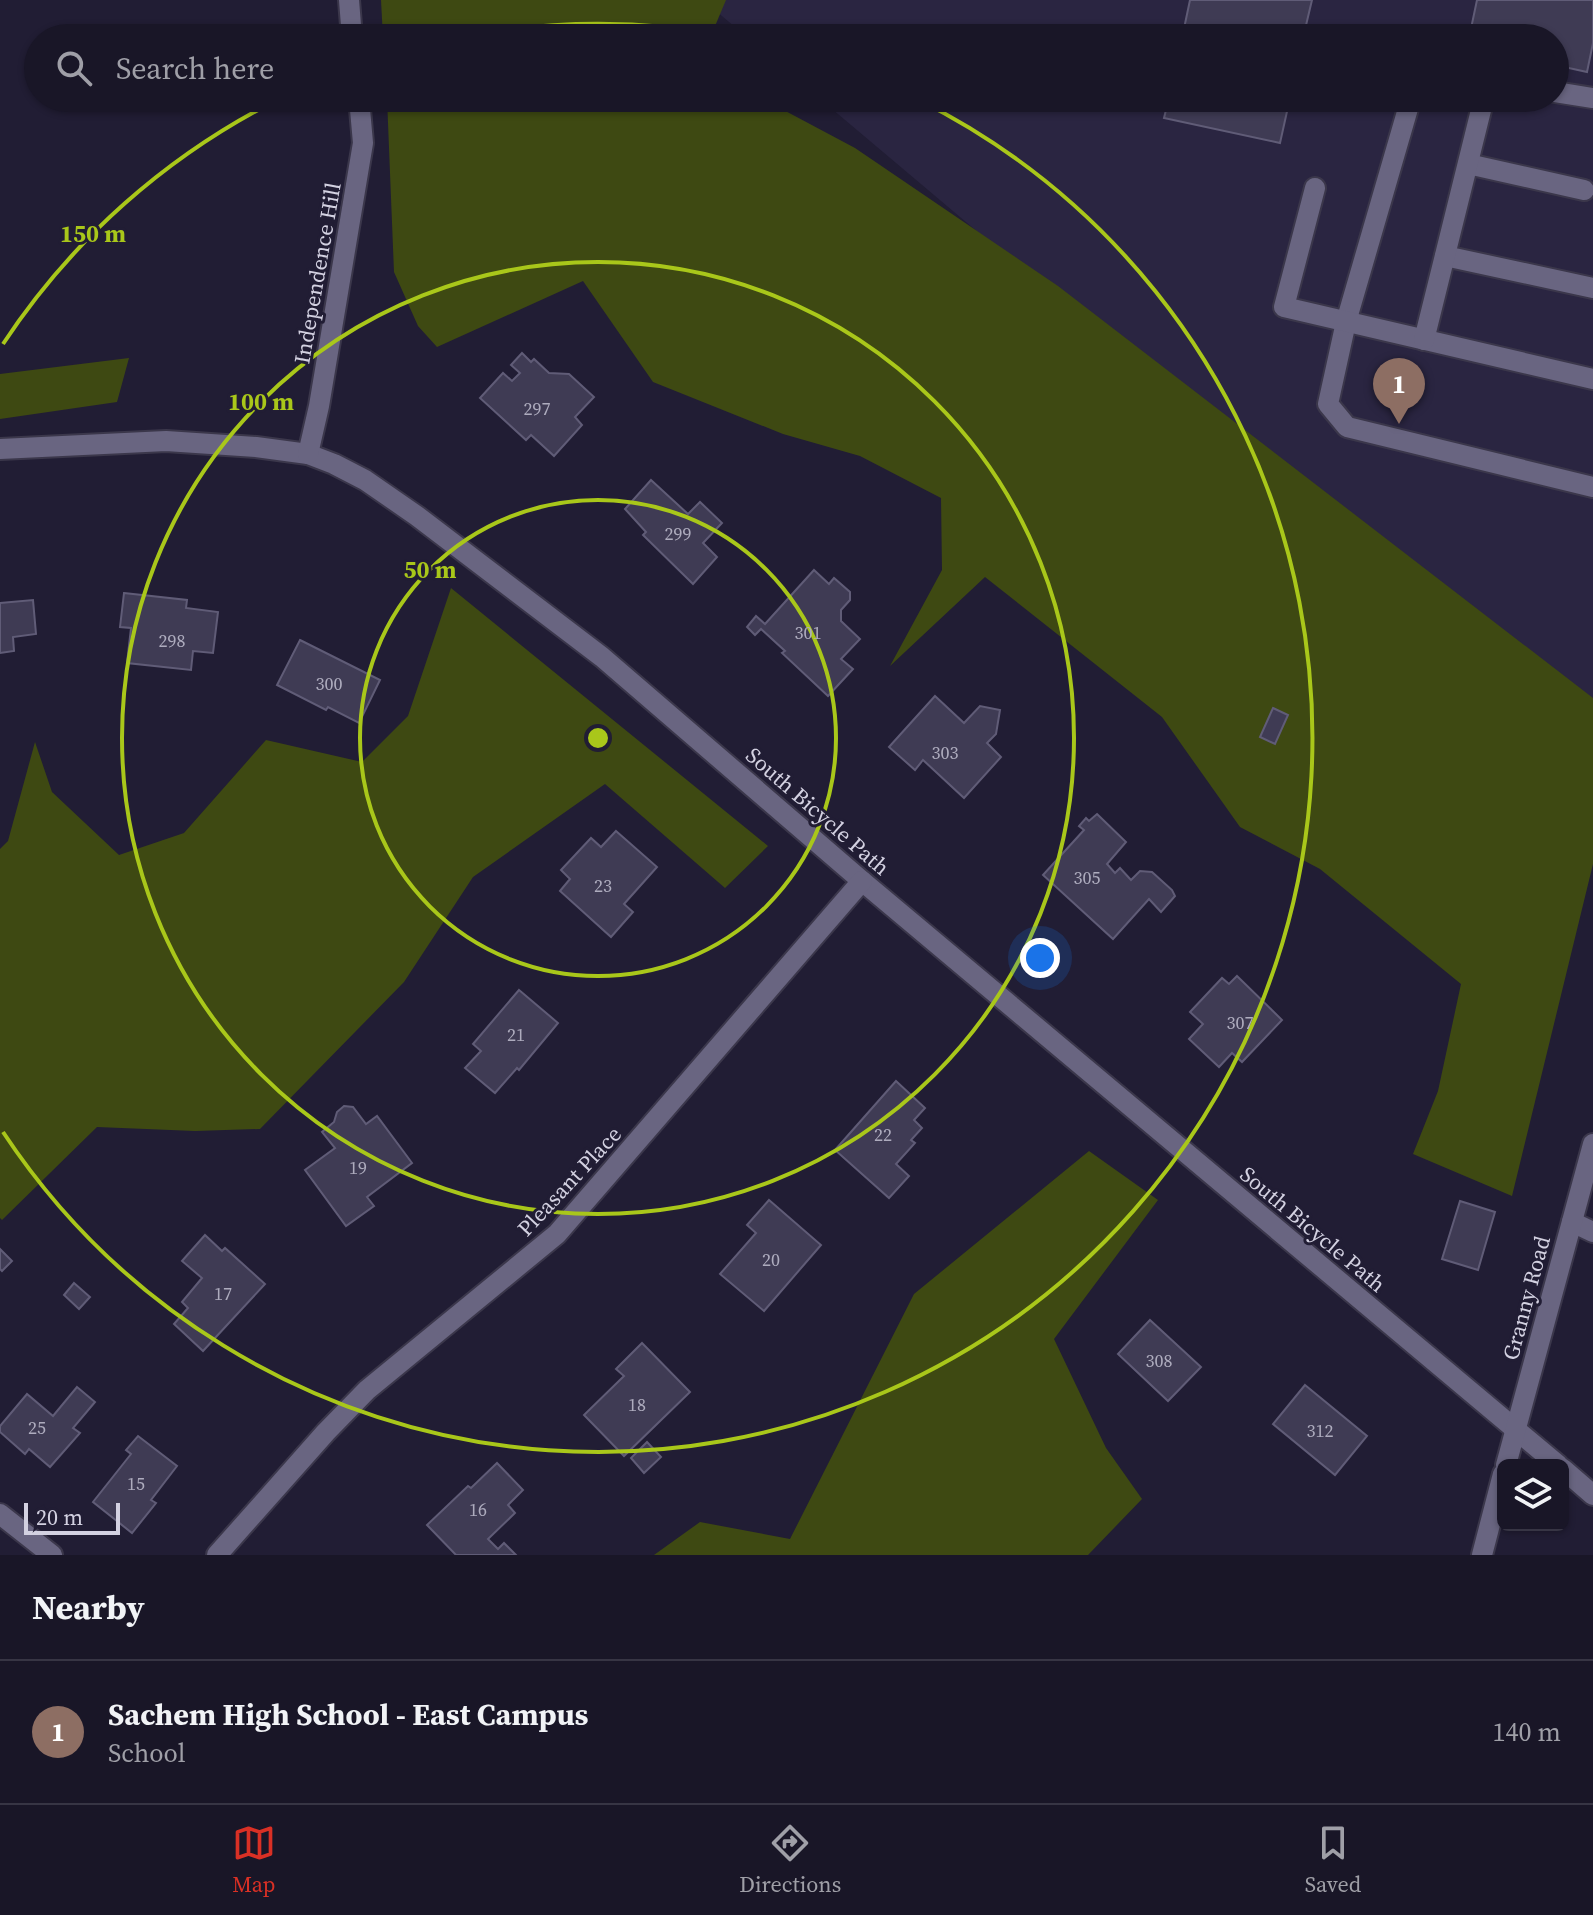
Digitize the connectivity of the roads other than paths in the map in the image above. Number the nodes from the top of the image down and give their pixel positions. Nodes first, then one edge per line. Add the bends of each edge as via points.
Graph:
1 (349, 0) edge
2 (351, 24) edge
3 (1569, 94) edge
4 (1593, 98) edge
5 (360, 112) edge
6 (1407, 112) edge
7 (1481, 112) edge
8 (1468, 164) junction
9 (1315, 188) dead end
10 (1584, 190) dead end
11 (1445, 256) junction
12 (1593, 288) edge
13 (1346, 322) junction
14 (1424, 340) junction
15 (1593, 379) edge
16 (0, 449) edge
17 (308, 454) junction
18 (1593, 487) edge
19 (862, 881) junction
20 (1593, 1144) edge
21 (1572, 1222) junction
22 (1593, 1232) edge
23 (1515, 1428) junction
24 (1507, 1459) edge
25 (1551, 1459) edge
26 (1569, 1474) edge
27 (1593, 1495) edge
28 (1497, 1497) edge
29 (0, 1514) edge
30 (52, 1555) edge
31 (217, 1555) edge
32 (1482, 1555) edge

1 - 2 street
3 - 4 street
5 - 17 street, Independence Hill via 363,143
6 - 13 street
7 - 8 street
8 - 10 street
8 - 11 street
9 - 13 street via 1284,307
11 - 12 street
11 - 14 street
13 - 14 street
13 - 18 street via 1328,404 1347,427
14 - 15 street
16 - 17 street, South Bicycle Path via 166,441
17 - 19 street, South Bicycle Path via 365,480 602,657
19 - 23 street, South Bicycle Path
19 - 31 street, Pleasant Place via 557,1234 367,1390
20 - 21 street, Granny Road
21 - 22 street
21 - 23 street, Granny Road
23 - 24 street, Granny Road
23 - 25 street, South Bicycle Path
26 - 27 street
28 - 32 street
29 - 30 street

